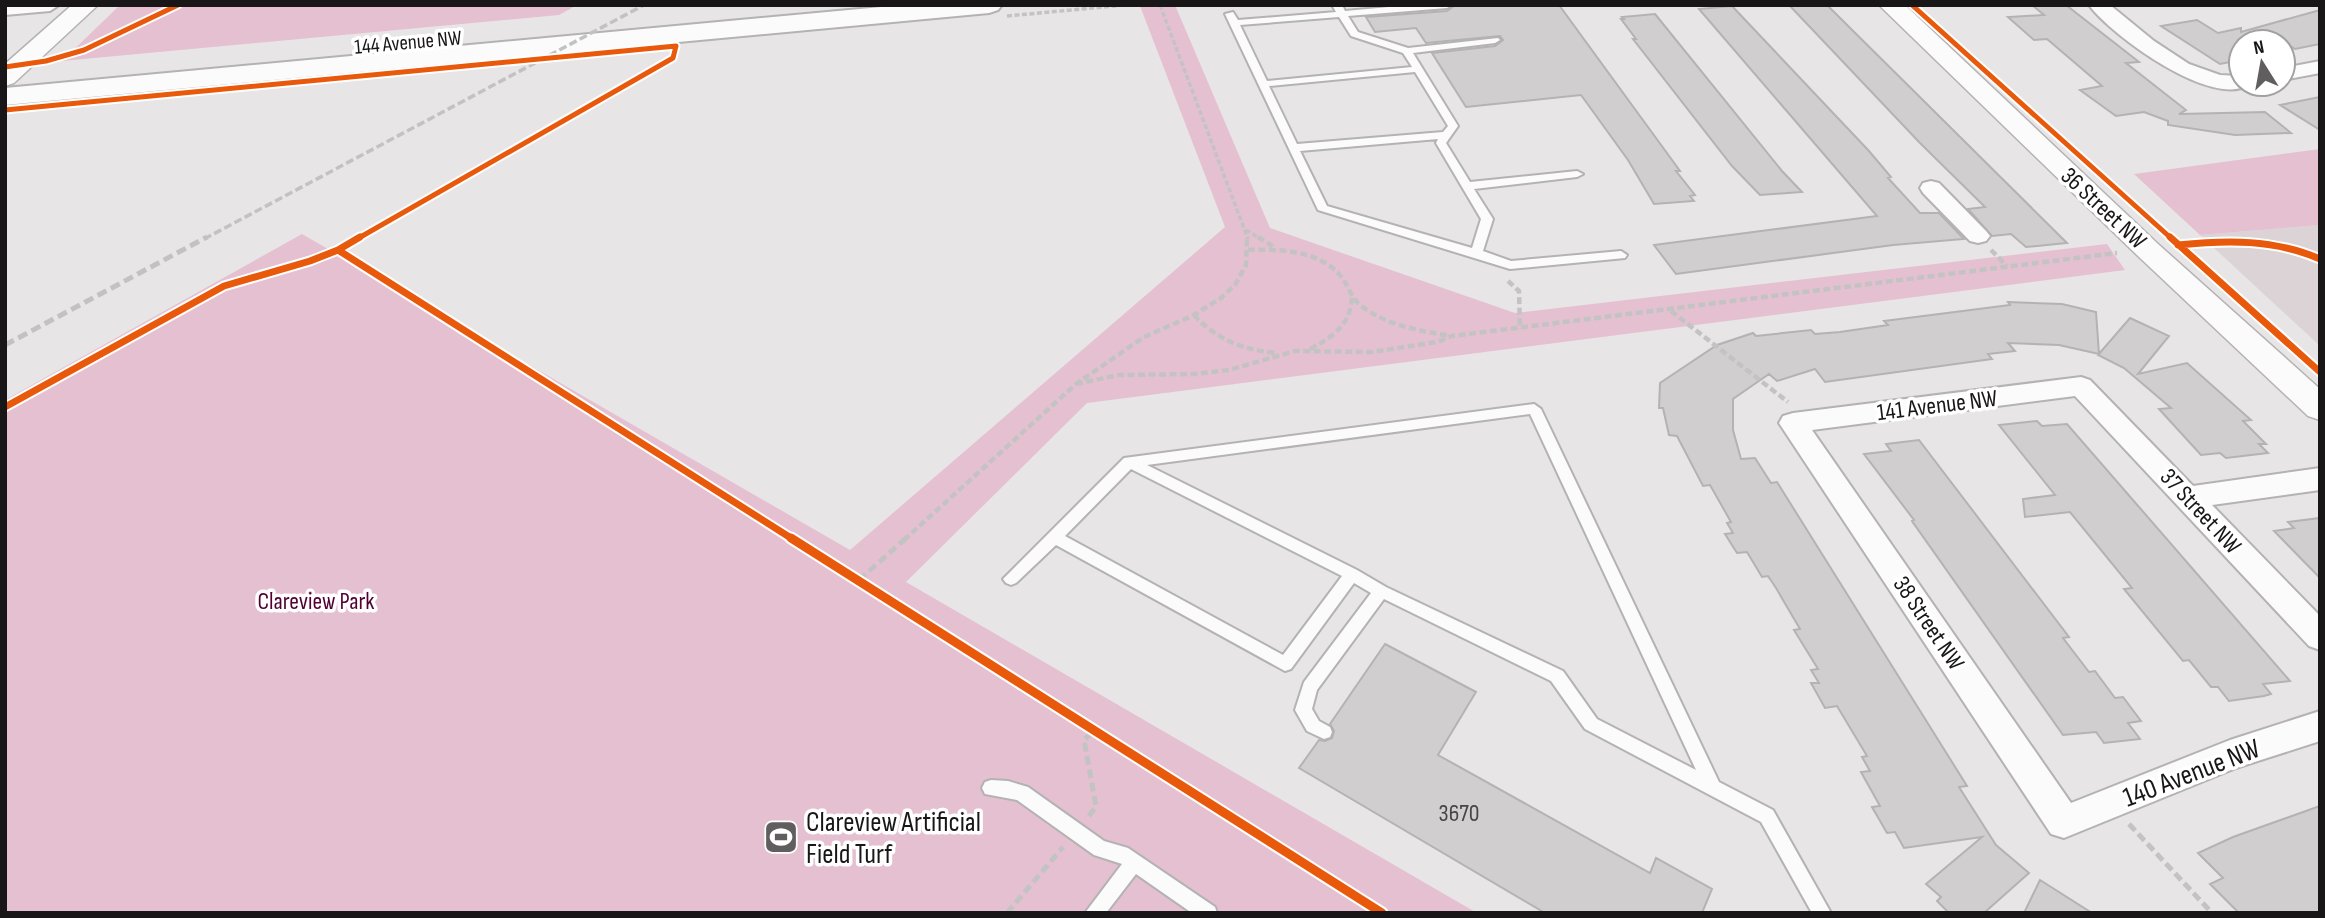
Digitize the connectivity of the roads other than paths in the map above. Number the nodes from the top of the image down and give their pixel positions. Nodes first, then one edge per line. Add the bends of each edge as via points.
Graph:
1 (50, 5) edge
2 (86, 5) edge
3 (811, 5) edge
4 (1447, 5) edge
5 (1891, 5) edge
6 (2098, 5) edge
7 (5, 9) edge
8 (982, 9) edge
9 (1340, 10) edge
10 (1495, 40) dead end
11 (1407, 51) junction
12 (2320, 67) edge
13 (1418, 69) junction
14 (2297, 71) edge
15 (5, 78) edge
16 (2227, 81) edge
17 (1263, 83) junction
18 (5, 97) edge
19 (1447, 135) junction
20 (1294, 148) junction
21 (1577, 174) dead end
22 (1467, 186) junction
23 (1931, 188) dead end
24 (1978, 236) dead end
25 (1476, 253) junction
26 (1621, 255) dead end
27 (2081, 386) joint
28 (2320, 408) edge
29 (1802, 422) joint
30 (1129, 462) junction
31 (2320, 479) edge
32 (2189, 498) junction
33 (1055, 537) junction
34 (1352, 574) junction
35 (1012, 579) dead end
36 (1381, 591) junction
37 (2320, 637) edge
38 (2320, 726) edge
39 (1324, 732) dead end
40 (991, 788) dead end
41 (1713, 788) junction
42 (2064, 822) joint
43 (1134, 863) junction
44 (1094, 913) edge
45 (1208, 913) edge
46 (1822, 913) edge

1 - 7 street
2 - 15 street
3 - 15 main road, 144 Avenue NW
4 - 9 lane
5 - 28 street, 36 Street NW
6 - 16 street via 2181,69 2204,79
8 - 18 main road, 144 Avenue NW
9 - 11 lane via 1354,34
9 - 17 lane via 1232,19
10 - 11 lane
11 - 13 lane
12 - 14 street
13 - 17 lane
13 - 19 lane via 1453,125
17 - 20 lane
19 - 20 lane
19 - 22 lane via 1441,143
20 - 25 lane via 1322,208
21 - 22 lane
22 - 25 lane via 1487,219
23 - 24 street
25 - 26 lane via 1510,265
27 - 29 street, 141 Avenue NW
27 - 32 street, 37 Street NW
29 - 42 street, 38 Street NW
30 - 33 lane
30 - 34 lane
30 - 41 lane via 1534,409
31 - 32 street
32 - 37 street, 37 Street NW
33 - 34 lane via 1285,664
33 - 35 lane
34 - 36 lane
36 - 39 lane via 1310,687 1303,710 1313,726
36 - 41 lane via 1556,676 1591,724
38 - 42 street, 140 Avenue NW via 2230,755
40 - 43 lane via 1022,793 1100,849 1122,854
41 - 46 lane via 1767,816
43 - 44 lane
43 - 45 lane

